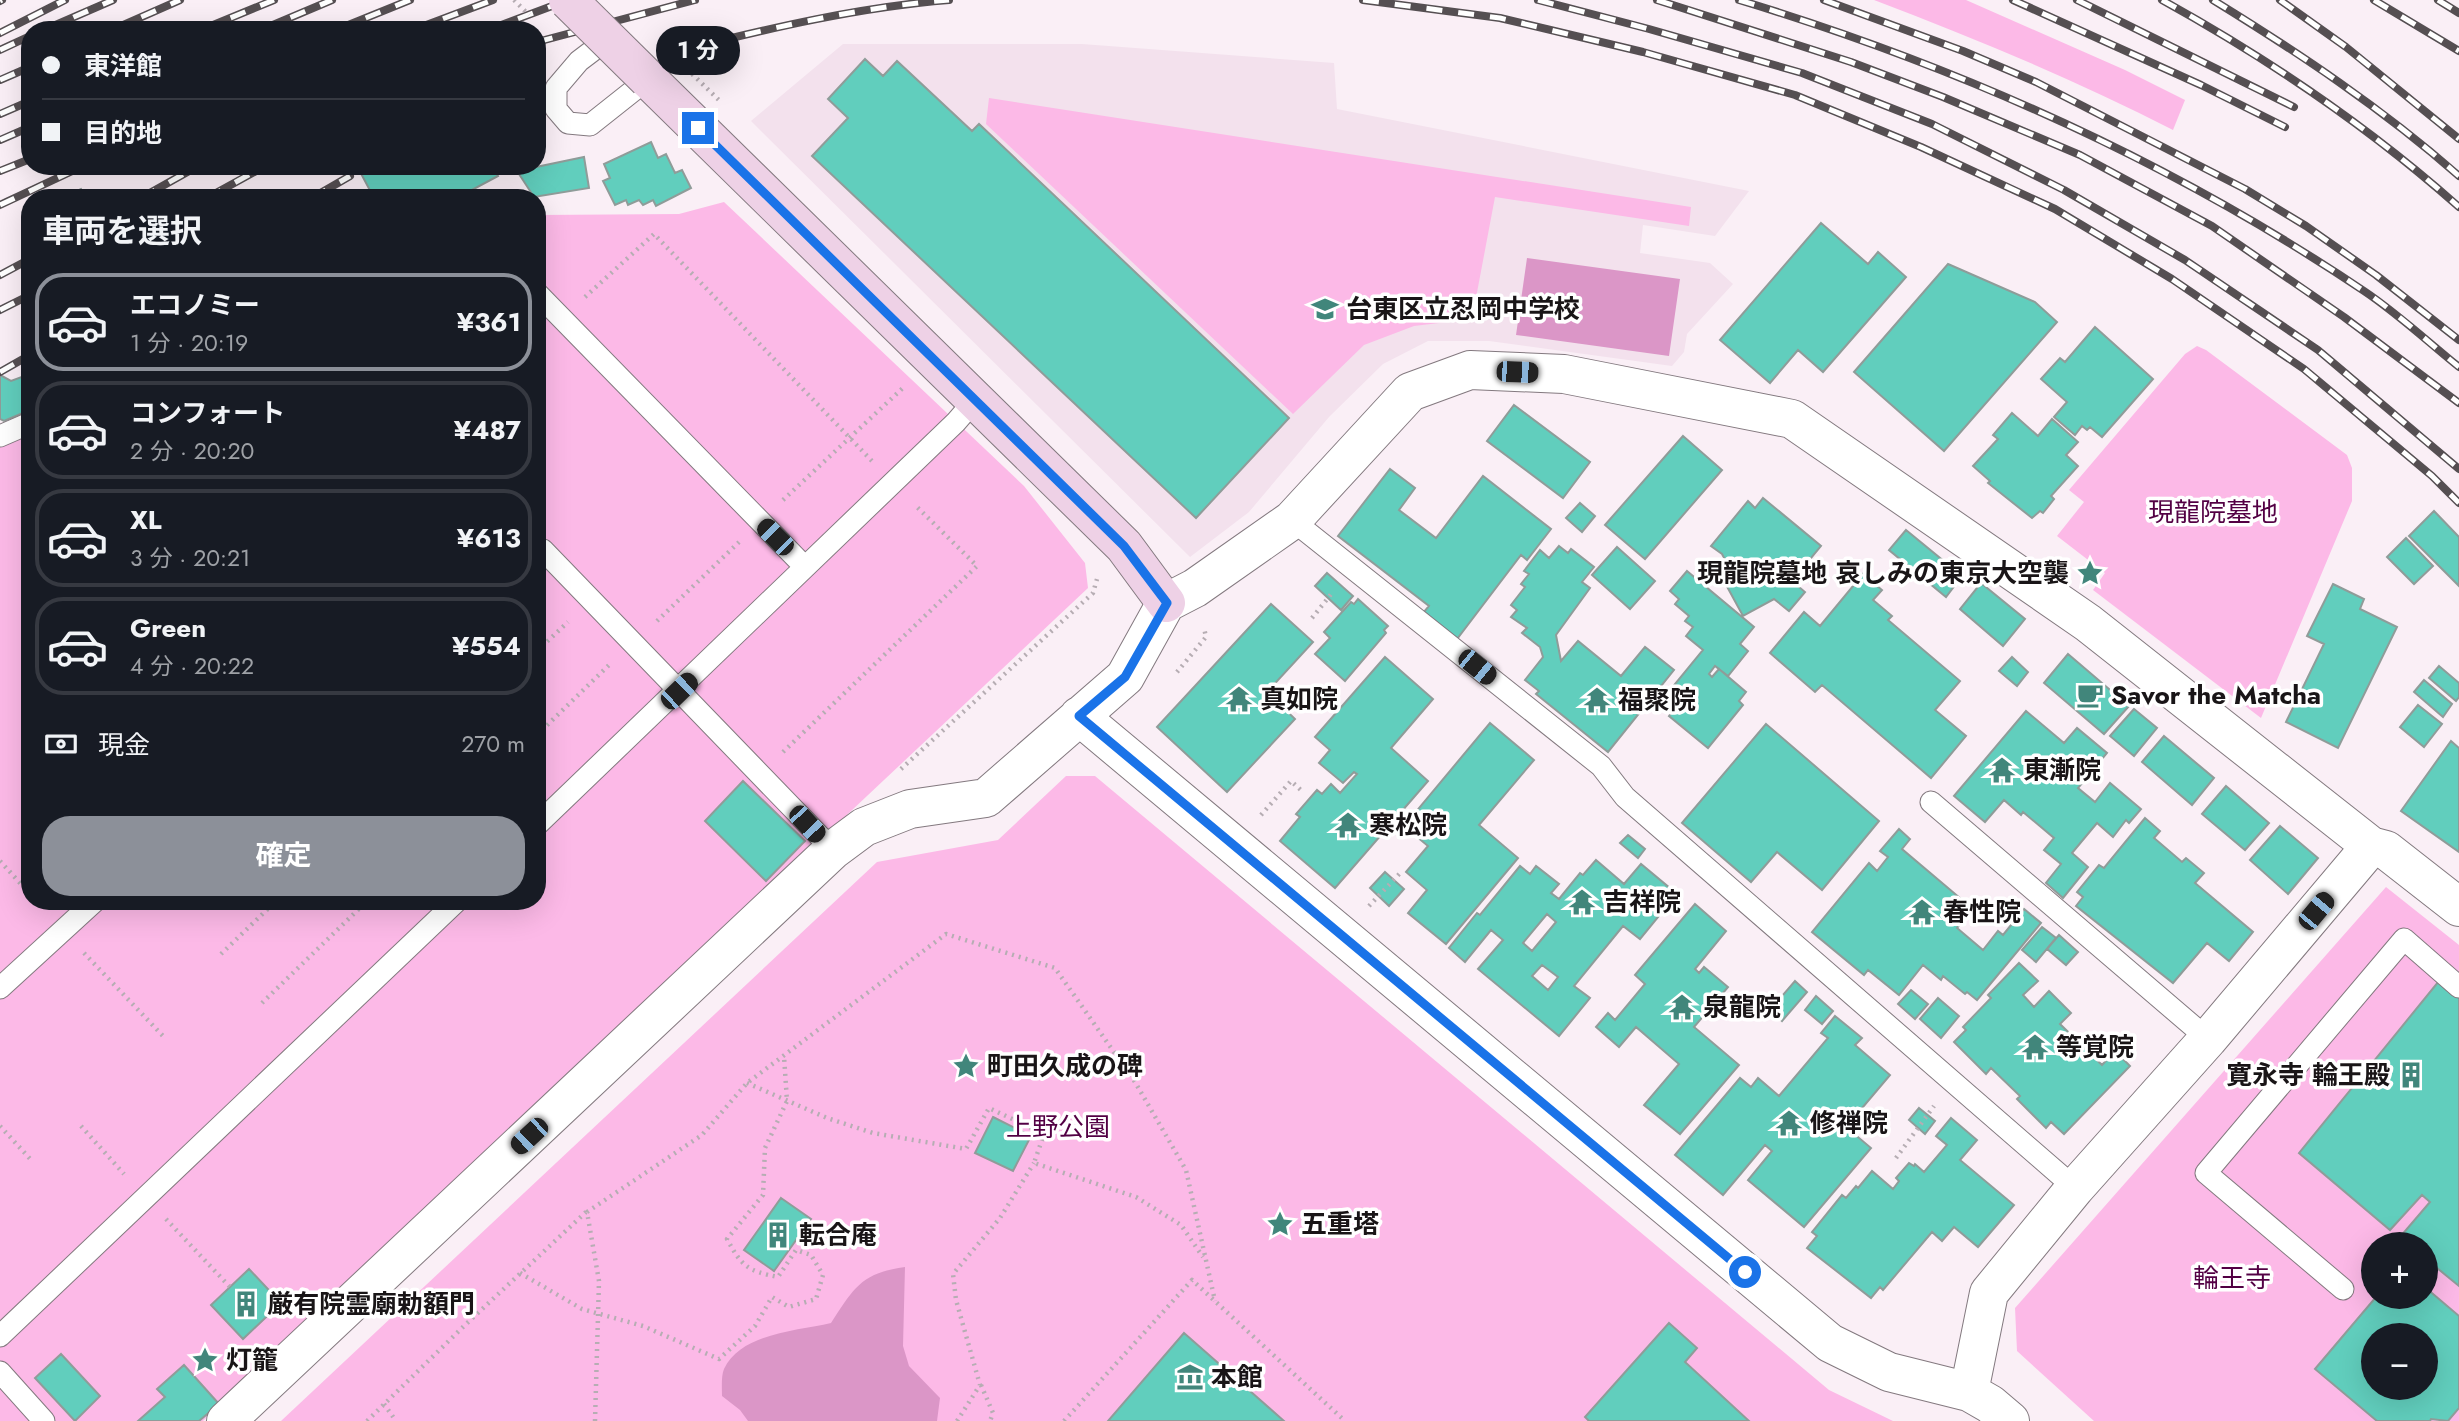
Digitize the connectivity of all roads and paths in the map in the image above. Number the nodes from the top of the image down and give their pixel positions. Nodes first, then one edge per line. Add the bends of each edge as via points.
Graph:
1 (568, 0) edge
2 (608, 39) junction
3 (648, 79) junction
4 (546, 302) edge
5 (562, 318) junction
6 (905, 386) dead end
7 (975, 400) junction
8 (21, 427) edge
9 (0, 436) edge
10 (850, 438) junction
11 (893, 483) junction
12 (1292, 520) junction
13 (760, 522) junction
14 (546, 553) edge
15 (805, 567) junction
16 (591, 600) junction
17 (1167, 603) junction
18 (546, 642) edge
19 (632, 642) junction
20 (679, 691) junction
21 (1079, 716) junction
22 (546, 726) edge
23 (760, 774) junction
24 (1303, 792) dead end
25 (1931, 802) dead end
26 (546, 817) edge
27 (1257, 819) dead end
28 (2371, 846) junction
29 (832, 850) junction
30 (0, 861) edge
31 (1402, 871) dead end
32 (21, 884) edge
33 (1373, 902) dead end
34 (2459, 907) edge
35 (85, 910) edge
36 (267, 910) edge
37 (358, 910) edge
38 (448, 910) edge
39 (63, 930) junction
40 (221, 954) dead end
41 (2459, 987) edge
42 (0, 988) edge
43 (262, 1003) dead end
44 (163, 1036) dead end
45 (2208, 1039) junction
46 (784, 1056) junction
47 (747, 1083) junction
48 (1941, 1096) dead end
49 (787, 1101) junction
50 (0, 1126) edge
51 (1896, 1158) dead end
52 (33, 1162) dead end
53 (1034, 1163) junction
54 (2075, 1188) junction
55 (587, 1212) junction
56 (1206, 1261) junction
57 (520, 1273) junction
58 (2343, 1289) dead end
59 (1215, 1301) junction
60 (0, 1336) edge
61 (0, 1372) edge
62 (980, 1385) junction
63 (1969, 1392) junction
64 (384, 1404) junction
65 (44, 1421) edge
66 (226, 1421) edge
67 (368, 1421) edge
68 (396, 1421) edge
69 (594, 1421) edge
70 (957, 1421) edge
71 (990, 1421) edge
72 (1064, 1421) edge
73 (1345, 1421) edge
74 (2010, 1421) edge

1 - 2 street, bridge
2 - 3 street, bridge
2 - 3 lane via 579,61 556,88 556,109 568,124 590,125
3 - 7 street
4 - 5 lane
5 - 10 path via 654,234
5 - 13 lane
6 - 10 path
7 - 11 lane
7 - 17 street via 1124,546
8 - 9 lane
10 - 11 path
10 - 13 path
11 - 15 lane
11 - 23 path via 976,566
12 - 17 street
12 - 28 street via 1410,391 1470,370 1564,374 1792,419 2088,623
12 - 54 lane via 1601,766 1625,797
13 - 15 lane
13 - 19 path
14 - 16 lane
15 - 20 lane
16 - 18 path
16 - 19 lane
17 - 21 street via 1125,677
19 - 20 lane
19 - 22 path
20 - 23 lane
20 - 26 lane
21 - 29 street via 986,798 911,809 864,827
21 - 63 street via 1830,1343 1889,1372
23 - 29 lane
24 - 27 path via 1291,781
25 - 45 lane
28 - 34 street via 2386,850
28 - 45 street
29 - 66 street
30 - 32 path
31 - 33 path
35 - 39 lane
36 - 40 path
37 - 43 path
38 - 60 lane
39 - 42 lane
39 - 44 path
41 - 58 lane via 2404,939 2206,1173
45 - 54 street
46 - 47 path
46 - 49 path
46 - 56 path via 946,934 1055,968 1135,1082 1186,1170
47 - 49 path
47 - 55 path via 702,1135
48 - 51 path
49 - 53 path via 873,1133 966,1149 989,1108 1044,1134
49 - 57 path via 765,1148 763,1195 727,1240 753,1272 778,1277 796,1250 811,1255 823,1275 816,1299 789,1307 772,1297 755,1326 719,1359 643,1326 582,1310
50 - 52 path
53 - 56 path via 1136,1197 1181,1225
53 - 62 path via 1000,1219 953,1274
54 - 63 street via 1989,1293
55 - 57 path
55 - 69 path via 599,1281
56 - 59 path
57 - 64 path
59 - 72 path via 1192,1280
59 - 73 path
61 - 65 lane
62 - 70 path
62 - 71 path via 993,1413
63 - 74 street
64 - 67 path
64 - 68 path

